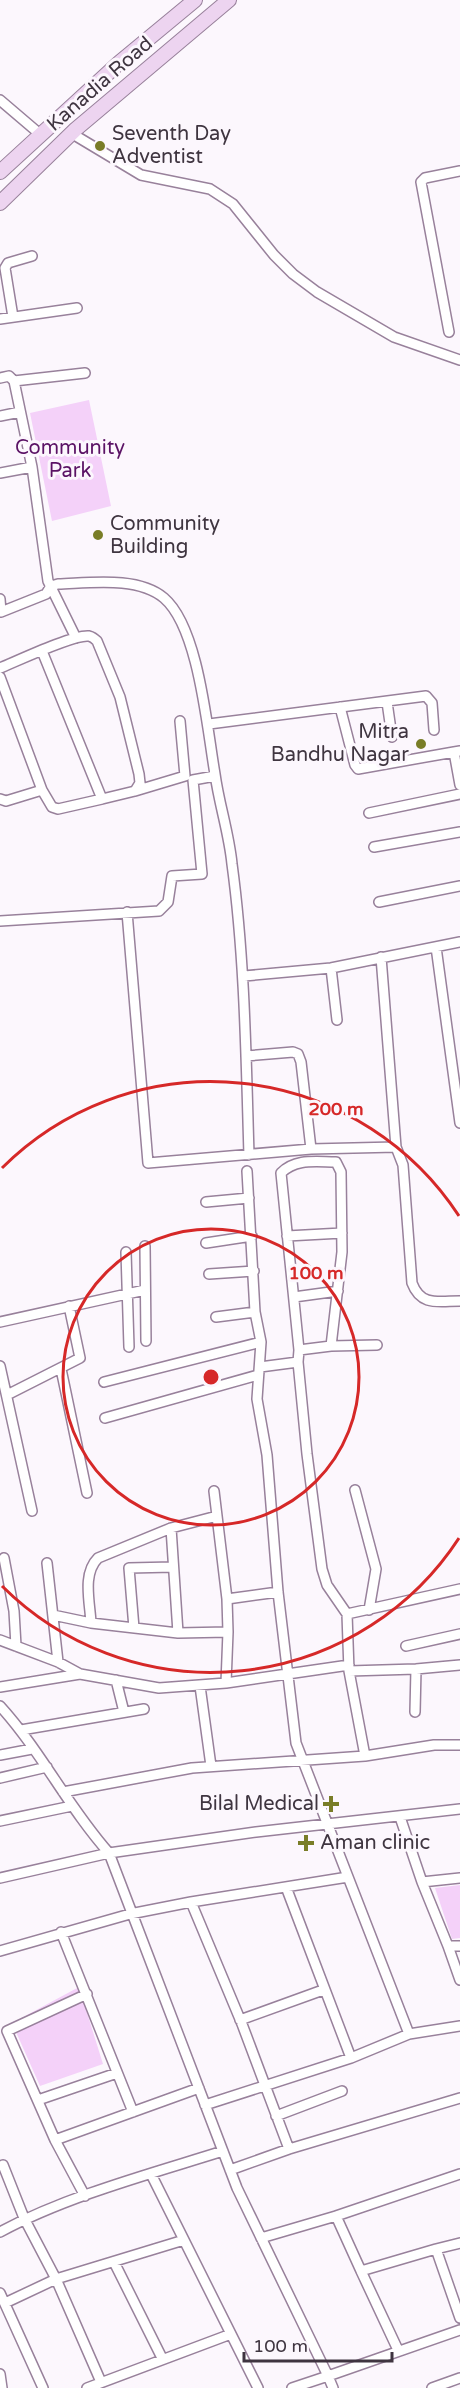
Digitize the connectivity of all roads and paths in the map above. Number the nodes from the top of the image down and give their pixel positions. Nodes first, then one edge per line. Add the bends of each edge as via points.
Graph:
1 (195, 0) edge
2 (229, 0) edge
3 (0, 100) edge
4 (71, 133) junction
5 (41, 135) junction
6 (460, 171) edge
7 (0, 172) edge
8 (0, 203) edge
9 (32, 255) dead end
10 (77, 308) dead end
11 (13, 317) junction
12 (0, 319) edge
13 (449, 332) dead end
14 (460, 360) edge
15 (85, 373) dead end
16 (0, 378) edge
17 (14, 381) junction
18 (20, 412) junction
19 (0, 416) edge
20 (32, 467) junction
21 (0, 473) edge
22 (51, 586) junction
23 (0, 598) edge
24 (1, 612) edge
25 (76, 638) junction
26 (42, 651) junction
27 (0, 668) edge
28 (0, 677) edge
29 (387, 702) junction
30 (340, 707) junction
31 (180, 721) dead end
32 (209, 724) junction
33 (434, 730) dead end
34 (392, 736) dead end
35 (457, 751) edge
36 (215, 776) junction
37 (460, 785) edge
38 (42, 790) junction
39 (135, 791) junction
40 (460, 794) edge
41 (0, 799) edge
42 (102, 799) junction
43 (369, 813) dead end
44 (460, 832) edge
45 (374, 847) dead end
46 (460, 886) edge
47 (379, 902) dead end
48 (127, 912) junction
49 (0, 921) edge
50 (460, 942) edge
51 (436, 947) junction
52 (381, 957) junction
53 (331, 968) junction
54 (244, 976) junction
55 (338, 1020) dead end
56 (246, 1056) junction
57 (460, 1123) edge
58 (396, 1147) junction
59 (311, 1149) junction
60 (249, 1155) junction
61 (247, 1171) dead end
62 (249, 1198) junction
63 (206, 1202) dead end
64 (342, 1233) junction
65 (252, 1236) junction
66 (287, 1236) junction
67 (206, 1243) dead end
68 (145, 1246) dead end
69 (126, 1252) dead end
70 (254, 1272) junction
71 (209, 1275) dead end
72 (145, 1290) junction
73 (338, 1291) junction
74 (127, 1293) junction
75 (294, 1297) junction
76 (460, 1301) edge
77 (69, 1306) junction
78 (255, 1312) junction
79 (216, 1317) dead end
80 (0, 1322) edge
81 (146, 1341) dead end
82 (261, 1342) junction
83 (377, 1345) dead end
84 (331, 1346) junction
85 (129, 1347) dead end
86 (299, 1350) junction
87 (298, 1362) junction
88 (0, 1366) edge
89 (61, 1369) junction
90 (259, 1371) junction
91 (104, 1382) dead end
92 (7, 1395) junction
93 (11, 1417) junction
94 (105, 1418) dead end
95 (0, 1419) edge
96 (355, 1490) dead end
97 (214, 1491) dead end
98 (87, 1492) dead end
99 (32, 1511) dead end
100 (217, 1516) junction
101 (171, 1528) junction
102 (4, 1558) dead end
103 (47, 1563) dead end
104 (174, 1567) junction
105 (460, 1589) edge
106 (278, 1592) junction
107 (226, 1599) junction
108 (369, 1610) junction
109 (347, 1614) junction
110 (53, 1615) junction
111 (92, 1623) junction
112 (134, 1628) junction
113 (228, 1632) junction
114 (178, 1633) junction
115 (460, 1634) edge
116 (0, 1640) edge
117 (16, 1646) junction
118 (406, 1646) dead end
119 (58, 1662) junction
120 (460, 1665) edge
121 (349, 1668) junction
122 (416, 1669) junction
123 (80, 1674) junction
124 (286, 1674) junction
125 (116, 1680) junction
126 (226, 1683) junction
127 (200, 1686) junction
128 (0, 1687) edge
129 (0, 1706) edge
130 (144, 1709) dead end
131 (124, 1712) junction
132 (415, 1712) dead end
133 (21, 1730) junction
134 (460, 1745) edge
135 (32, 1749) junction
136 (0, 1755) edge
137 (365, 1756) junction
138 (301, 1760) junction
139 (47, 1767) junction
140 (212, 1767) junction
141 (0, 1778) edge
142 (63, 1792) junction
143 (72, 1806) junction
144 (460, 1809) edge
145 (400, 1817) junction
146 (0, 1821) edge
147 (326, 1824) junction
148 (109, 1853) junction
149 (348, 1877) junction
150 (0, 1878) edge
151 (460, 1878) edge
152 (422, 1882) junction
153 (285, 1887) junction
154 (191, 1902) junction
155 (130, 1914) junction
156 (61, 1932) junction
157 (448, 1946) junction
158 (460, 1946) edge
159 (0, 1951) edge
160 (460, 1980) edge
161 (323, 1990) junction
162 (87, 1994) junction
163 (240, 2020) junction
164 (460, 2026) edge
165 (4, 2032) edge
166 (409, 2034) junction
167 (351, 2058) junction
168 (117, 2073) junction
169 (264, 2085) junction
170 (199, 2088) junction
171 (342, 2091) dead end
172 (460, 2098) edge
173 (38, 2100) junction
174 (206, 2105) junction
175 (133, 2112) junction
176 (276, 2116) junction
177 (55, 2140) junction
178 (289, 2149) junction
179 (223, 2151) junction
180 (1, 2164) edge
181 (230, 2170) junction
182 (151, 2174) junction
183 (460, 2174) edge
184 (85, 2196) junction
185 (336, 2216) junction
186 (24, 2218) junction
187 (0, 2232) edge
188 (261, 2238) junction
189 (184, 2240) junction
190 (460, 2243) edge
191 (436, 2249) junction
192 (114, 2262) junction
193 (362, 2271) junction
194 (56, 2279) junction
195 (0, 2293) edge
196 (5, 2303) junction
197 (460, 2318) edge
198 (460, 2330) edge
199 (231, 2334) junction
200 (398, 2350) junction
201 (162, 2358) junction
202 (0, 2374) edge
203 (328, 2376) junction
204 (460, 2378) edge
205 (100, 2382) junction
206 (2, 2388) edge
207 (43, 2388) edge
208 (87, 2388) edge
209 (258, 2388) edge
210 (292, 2388) edge
211 (333, 2388) edge
212 (432, 2388) edge

1 - 5 main road, Kanadia Road
2 - 4 main road, Kanadia Road
3 - 5 street
4 - 8 main road, Kanadia Road
4 - 14 street via 141,175 210,189 233,204 274,255 317,292 394,337
5 - 7 main road, Kanadia Road
6 - 13 street via 425,178 421,183
9 - 11 street via 8,263 5,268
10 - 11 street
11 - 12 street
15 - 17 street
16 - 17 street via 9,376
17 - 18 street
18 - 19 street
18 - 20 street
20 - 21 street
20 - 22 street
22 - 24 street via 46,594
22 - 25 street
22 - 32 street via 129,583 148,587 163,597 177,612 186,631
23 - 24 street
25 - 26 street
25 - 39 street via 88,636 97,641 120,697 139,774 140,783
26 - 27 street
26 - 42 street
28 - 38 street
29 - 30 street
29 - 33 street via 429,698
29 - 34 street
30 - 32 street
30 - 35 street via 358,769
31 - 39 street via 185,776
32 - 36 street
35 - 37 street
36 - 48 street via 193,780 202,874 172,876 168,902 159,911
36 - 54 street via 232,863
38 - 41 street via 6,801
38 - 42 street via 52,807 58,808
39 - 42 street
40 - 43 street
44 - 45 street
46 - 47 street
48 - 49 street
48 - 60 street via 148,1163
50 - 51 street
51 - 52 street
51 - 57 street
52 - 53 street
52 - 58 street
53 - 54 street
53 - 55 street
54 - 56 street
56 - 59 street via 298,1054
56 - 60 street
58 - 59 street
58 - 76 street via 403,1165 416,1294 429,1302
59 - 60 street
61 - 62 street
62 - 63 street
62 - 65 street
64 - 66 street
64 - 66 street via 341,1172 336,1162 297,1162 281,1173
64 - 73 street
65 - 67 street
65 - 70 street
66 - 75 street
68 - 72 street
69 - 74 street
70 - 71 street
70 - 78 street
72 - 74 street
72 - 81 street
73 - 75 street
73 - 84 street
74 - 77 street
74 - 85 street
75 - 86 street
77 - 80 street
77 - 89 street via 81,1358
78 - 79 street
78 - 82 street
82 - 90 street
82 - 91 street
83 - 84 street
84 - 86 street
86 - 87 street
87 - 90 street
87 - 109 street via 322,1569 327,1586
88 - 92 street
89 - 92 street
89 - 98 street
90 - 94 street
90 - 106 street via 257,1399 267,1455
92 - 93 street
93 - 95 street
93 - 99 street
96 - 108 street via 376,1569
97 - 100 street
100 - 101 street
100 - 107 street
101 - 104 street
101 - 111 street via 98,1558 88,1577
102 - 117 street
103 - 110 street
104 - 112 street via 129,1568
104 - 114 street
105 - 108 street
106 - 107 street
106 - 124 street
107 - 113 street
108 - 109 street
109 - 121 street
110 - 111 street
110 - 119 street
111 - 112 street
112 - 114 street
113 - 114 street
113 - 126 street
115 - 118 street
116 - 117 street
117 - 119 street
119 - 123 street
120 - 122 street
121 - 122 street
121 - 124 street
121 - 137 street
122 - 132 street
123 - 125 street
123 - 128 street
124 - 126 street
124 - 138 street
125 - 127 street via 159,1688
125 - 131 street
126 - 127 street
127 - 140 street
129 - 133 street
130 - 131 street
131 - 133 street
133 - 135 street
134 - 137 street
135 - 136 street
135 - 139 street
137 - 138 street
138 - 140 street
138 - 147 street
139 - 141 street
139 - 142 street
140 - 142 street
142 - 143 street
143 - 146 street
143 - 148 street
144 - 145 street
145 - 147 street
145 - 152 street
147 - 148 street
147 - 149 street
148 - 150 street
148 - 155 street
149 - 153 street
149 - 166 street
151 - 152 street
152 - 157 street
153 - 154 street
153 - 161 street
154 - 155 street
154 - 163 street
155 - 156 street
155 - 170 street
156 - 159 street
156 - 162 street
157 - 158 street
157 - 160 street
161 - 163 street
161 - 167 street
162 - 165 street
162 - 168 street
163 - 169 street
164 - 166 street
165 - 173 street
166 - 167 street
167 - 169 street
168 - 173 street
168 - 175 street
169 - 174 street
169 - 176 street
170 - 174 street
170 - 175 street
171 - 176 street
172 - 178 street
173 - 177 street
174 - 179 street
175 - 177 street
176 - 178 street
177 - 184 street
178 - 181 street
179 - 181 street
179 - 182 street
180 - 186 street
181 - 188 street
182 - 184 street
182 - 189 street
183 - 185 street
184 - 186 street
185 - 188 street
185 - 193 street
186 - 187 street
186 - 194 street
188 - 203 street
189 - 192 street
189 - 199 street
190 - 191 street
191 - 193 street
191 - 197 street
192 - 194 street
192 - 201 street
193 - 200 street
194 - 196 street
194 - 205 street
195 - 196 street
196 - 207 street
198 - 200 street
199 - 201 street
199 - 209 street
200 - 203 street
201 - 205 street
202 - 206 street
203 - 210 street
203 - 211 street
204 - 212 street
205 - 208 street

